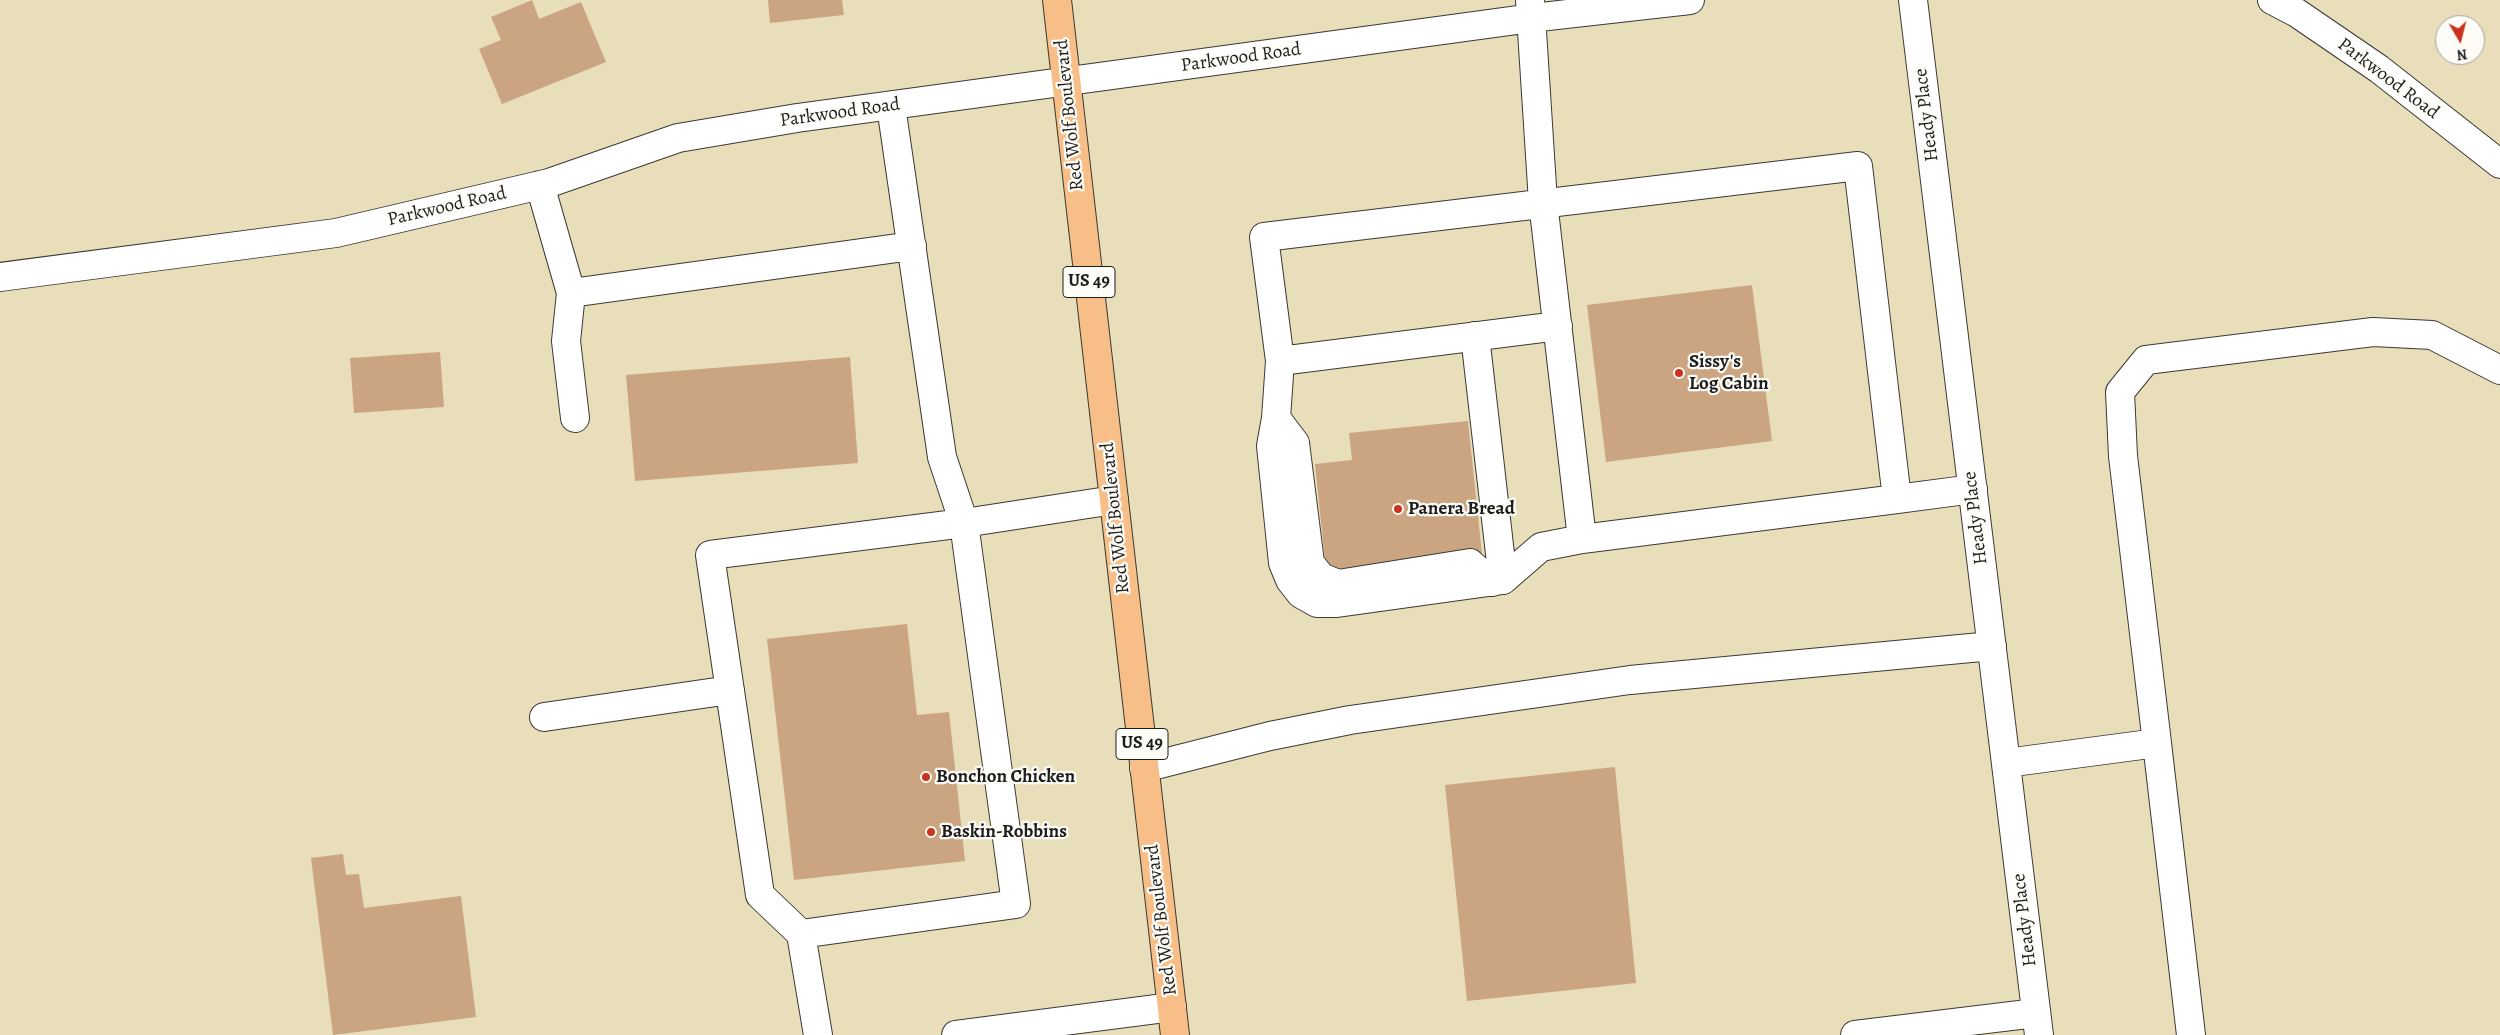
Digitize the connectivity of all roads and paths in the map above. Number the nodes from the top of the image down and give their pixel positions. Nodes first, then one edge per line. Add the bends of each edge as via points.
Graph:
1 (1058, 0) edge
2 (1690, 0) edge
3 (1914, 0) edge
4 (2272, 0) edge
5 (2302, 7) edge
6 (1531, 9) edge
7 (1067, 82) junction
8 (891, 106) junction
9 (2500, 164) edge
10 (540, 185) junction
11 (1543, 202) junction
12 (912, 246) junction
13 (0, 277) edge
14 (571, 293) junction
15 (1558, 326) junction
16 (1474, 336) junction
17 (1280, 361) junction
18 (2500, 370) edge
19 (575, 418) dead end
20 (1973, 490) junction
21 (1897, 499) junction
22 (1114, 500) junction
23 (964, 523) junction
24 (1582, 539) junction
25 (1498, 581) junction
26 (1992, 646) junction
27 (730, 690) junction
28 (544, 717) dead end
29 (2157, 743) junction
30 (2006, 763) junction
31 (1144, 768) junction
32 (801, 934) junction
33 (1172, 1007) junction
34 (2038, 1024) edge
35 (818, 1035) edge
36 (956, 1035) edge
37 (1175, 1035) edge
38 (1855, 1035) edge
39 (2191, 1035) edge

1 - 7 highway, Red Wolf Boulevard / US 49
2 - 6 street, Parkwood Road
3 - 20 street, Heady Place
4 - 5 street, Parkwood Road
5 - 9 street, Parkwood Road
6 - 7 street, Parkwood Road
6 - 11 street
7 - 8 street, Parkwood Road
7 - 22 highway, Red Wolf Boulevard / US 49
8 - 10 street, Parkwood Road via 678,138
8 - 12 street
10 - 13 street, Parkwood Road via 336,233
10 - 14 street
11 - 15 street
11 - 17 street via 1264,237
11 - 21 street via 1858,166
12 - 14 street
12 - 23 street via 942,457
14 - 19 street via 566,341
15 - 16 street
15 - 24 street
16 - 17 street
16 - 25 street
17 - 25 street via 1272,446 1283,563 1300,594 1317,603 1337,604
18 - 29 street via 2432,335 2373,332 2146,360 2120,392 2123,456
20 - 21 street
20 - 26 street, Heady Place
21 - 24 street
22 - 23 street
22 - 31 highway, Red Wolf Boulevard / US 49
23 - 27 street via 710,555
23 - 32 street via 1016,904
24 - 25 street via 1541,547
26 - 30 street, Heady Place
26 - 31 street via 1630,680 1350,720 1270,736
27 - 28 street
27 - 32 street via 760,895
29 - 30 street
29 - 39 street
30 - 34 street, Heady Place
31 - 33 highway, Red Wolf Boulevard / US 49
32 - 35 street
33 - 36 street
33 - 37 highway, Red Wolf Boulevard / US 49
34 - 38 street

